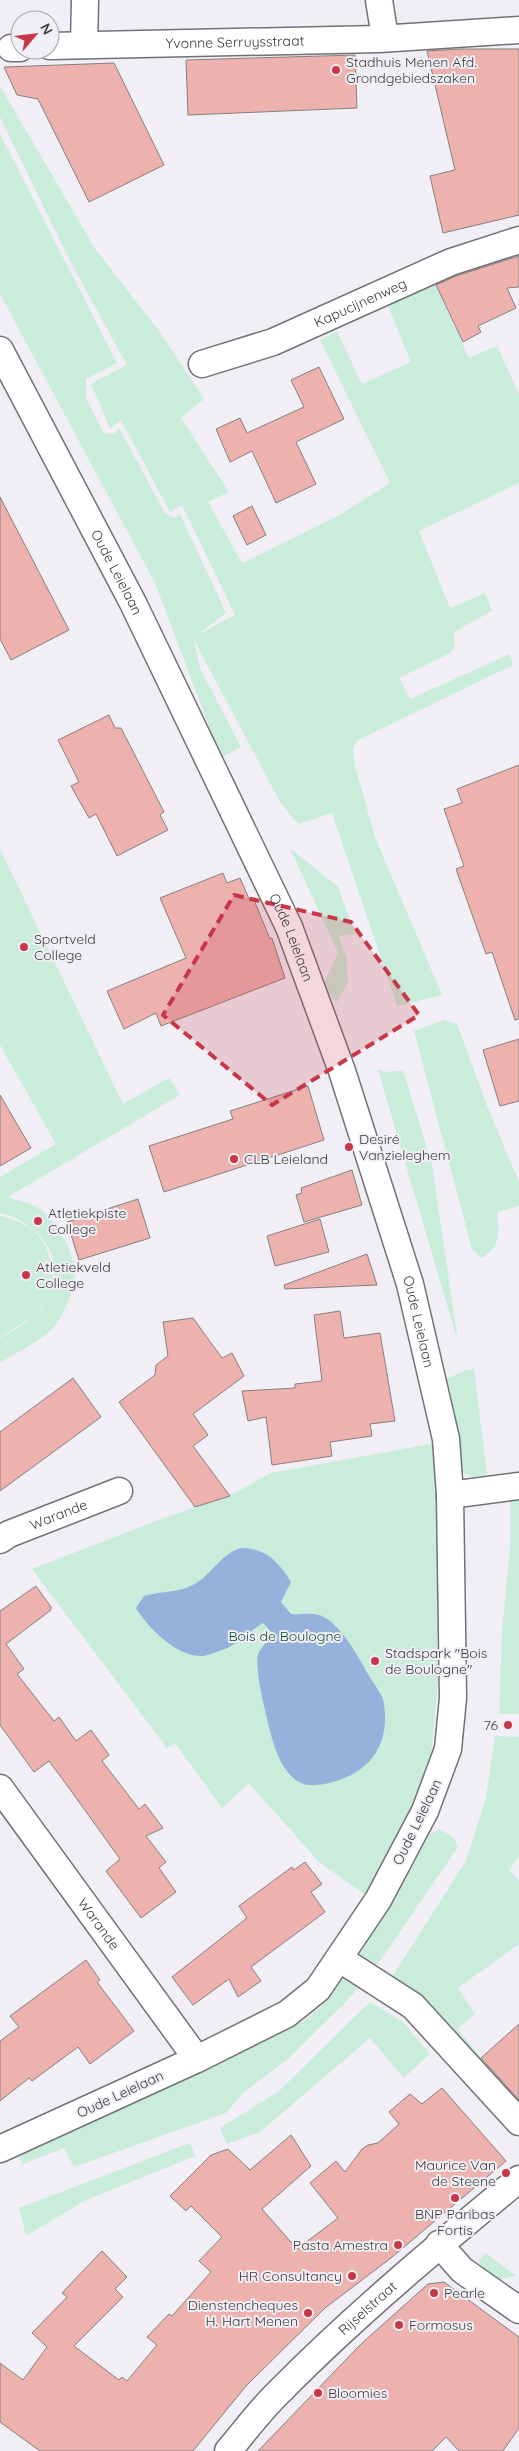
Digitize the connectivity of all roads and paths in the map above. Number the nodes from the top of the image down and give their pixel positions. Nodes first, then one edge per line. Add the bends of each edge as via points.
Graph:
1 (85, 0) edge
2 (379, 0) edge
3 (519, 30) edge
4 (385, 38) junction
5 (84, 45) junction
6 (60, 46) edge
7 (519, 240) edge
8 (0, 350) edge
9 (202, 364) dead end
10 (519, 1486) edge
11 (119, 1491) dead end
12 (450, 1495) junction
13 (0, 1540) edge
14 (0, 1788) edge
15 (340, 1959) junction
16 (197, 2059) junction
17 (519, 2122) edge
18 (0, 2149) edge
19 (519, 2179) edge
20 (439, 2244) junction
21 (519, 2310) edge
22 (228, 2451) edge

1 - 5 street
2 - 4 street
3 - 4 street, Yvonne Serruysstraat
4 - 5 street, Yvonne Serruysstraat
5 - 6 street, Yvonne Serruysstraat
7 - 9 street, Kapucijnenweg via 451,262 273,342
8 - 12 street, Oude Leielaan via 133,603 289,927 342,1071 410,1284 446,1439
10 - 12 street
11 - 13 street, Warande via 8,1534
12 - 15 street, Oude Leielaan via 453,1698 448,1749 425,1811 378,1900
14 - 16 street, Warande
15 - 16 street, Oude Leielaan via 318,1990 287,2014
15 - 17 street via 413,2006
16 - 18 street, Oude Leielaan
19 - 20 street, Rijselstraat
20 - 21 street via 462,2270
20 - 22 street, Rijselstraat via 344,2328 285,2386

